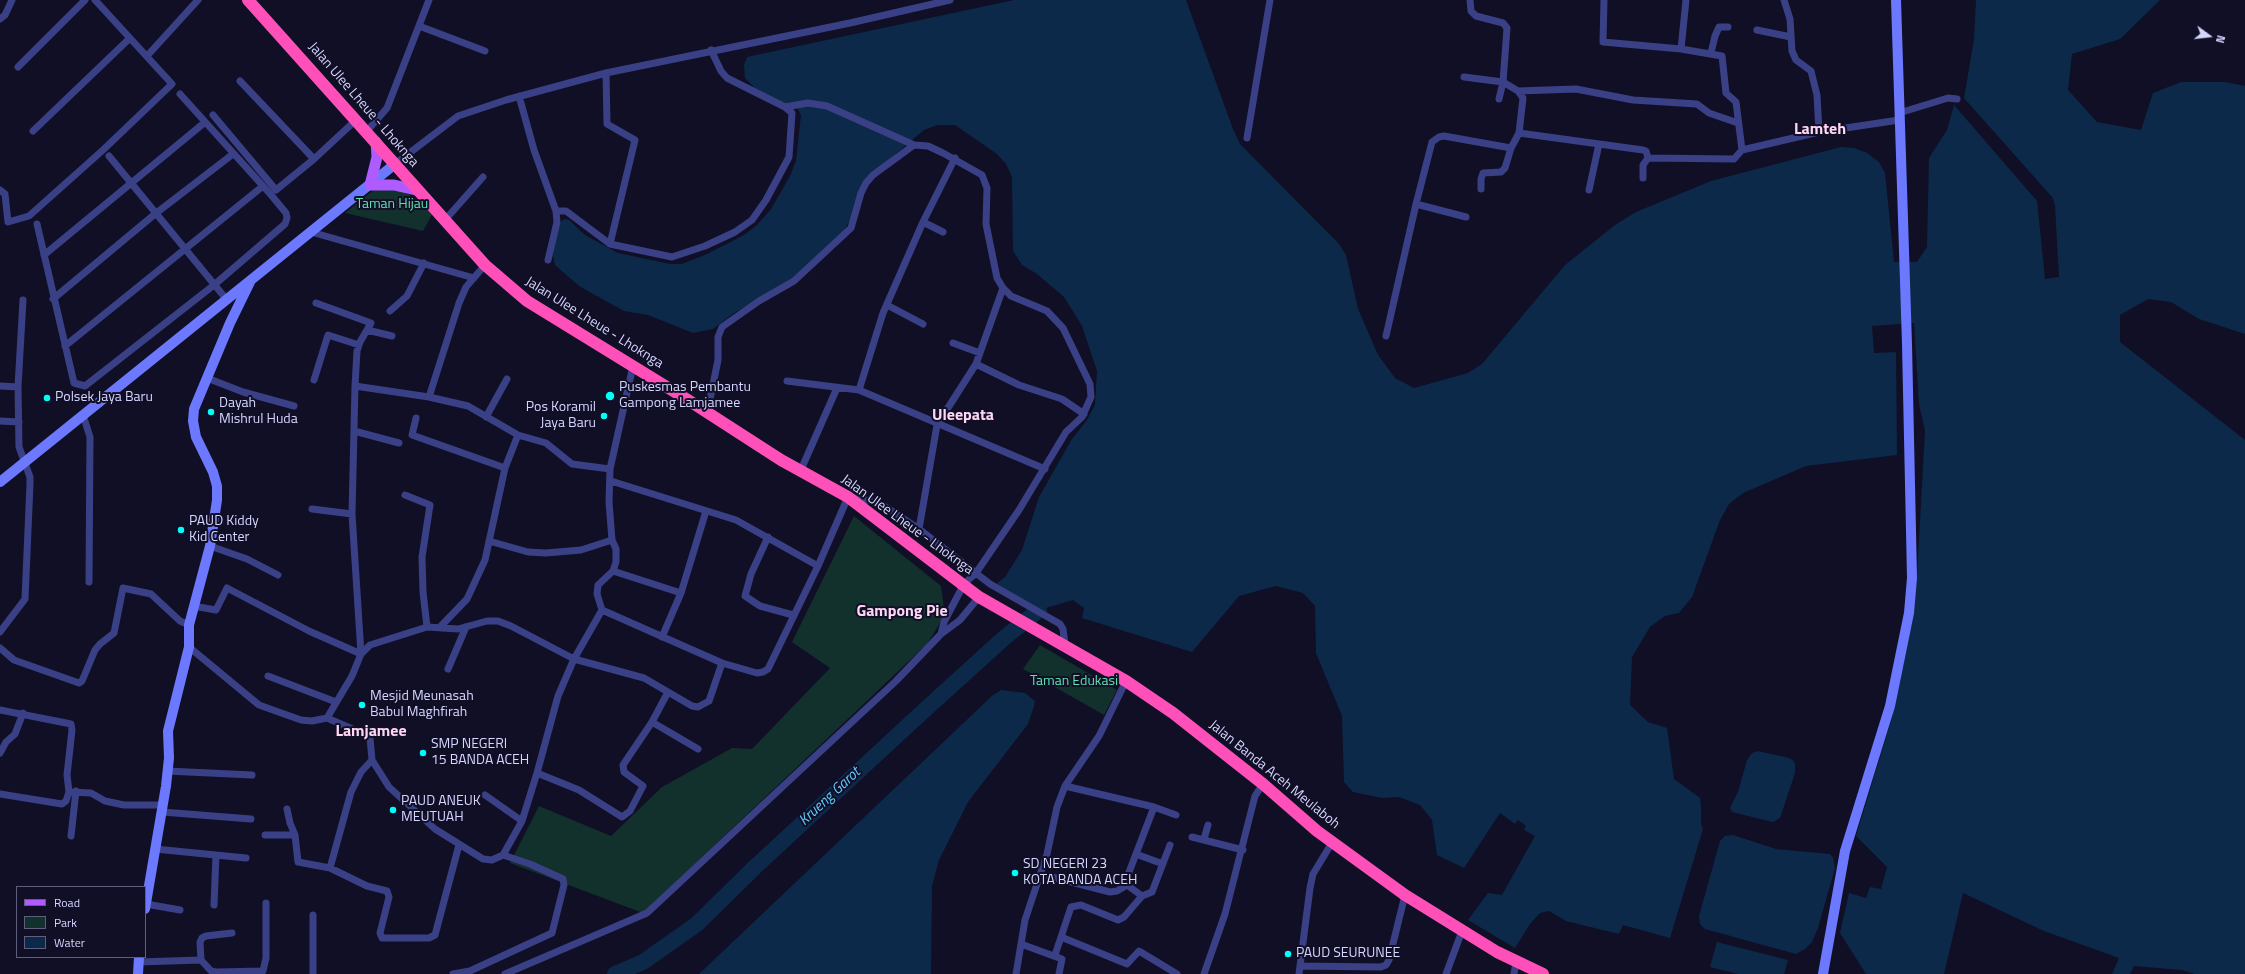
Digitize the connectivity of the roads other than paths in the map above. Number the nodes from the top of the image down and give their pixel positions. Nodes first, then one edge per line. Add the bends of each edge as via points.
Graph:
1 (85, 0) edge
2 (95, 0) edge
3 (198, 0) edge
4 (248, 0) edge
5 (429, 0) edge
6 (950, 0) edge
7 (1270, 0) edge
8 (1470, 0) edge
9 (1604, 0) edge
10 (1686, 0) edge
11 (1784, 0) edge
12 (1896, 0) edge
13 (10, 1) edge
14 (0, 19) edge
15 (419, 26) junction
16 (1728, 27) dead end
17 (1757, 30) dead end
18 (1791, 37) junction
19 (129, 39) junction
20 (1681, 49) junction
21 (711, 50) junction
22 (485, 51) dead end
23 (1711, 54) junction
24 (146, 56) junction
25 (18, 67) dead end
26 (606, 72) junction
27 (1464, 77) dead end
28 (240, 81) dead end
29 (1503, 82) junction
30 (1518, 91) junction
31 (180, 94) dead end
32 (519, 96) junction
33 (1499, 99) dead end
34 (1957, 99) dead end
35 (786, 107) junction
36 (212, 115) dead end
37 (1899, 117) junction
38 (357, 119) junction
39 (204, 123) junction
40 (1738, 123) junction
41 (367, 131) junction
42 (33, 132) dead end
43 (1819, 132) junction
44 (1519, 133) junction
45 (1247, 138) dead end
46 (376, 142) junction
47 (913, 144) junction
48 (1599, 144) junction
49 (1511, 148) junction
50 (1742, 150) junction
51 (233, 154) junction
52 (109, 156) dead end
53 (955, 158) junction
54 (1648, 158) junction
55 (314, 159) junction
56 (395, 164) junction
57 (483, 177) dead end
58 (1643, 178) dead end
59 (133, 183) junction
60 (370, 185) junction
61 (263, 186) junction
62 (1481, 189) dead end
63 (0, 190) edge
64 (416, 190) junction
65 (1589, 190) dead end
66 (1416, 204) junction
67 (556, 211) junction
68 (155, 214) junction
69 (1466, 216) dead end
70 (445, 220) junction
71 (4, 222) edge
72 (923, 222) junction
73 (37, 224) dead end
74 (311, 232) junction
75 (943, 232) dead end
76 (610, 244) junction
77 (185, 248) junction
78 (44, 255) junction
79 (548, 260) dead end
80 (424, 264) junction
81 (485, 265) junction
82 (474, 278) junction
83 (251, 280) junction
84 (214, 285) junction
85 (1004, 288) junction
86 (54, 299) junction
87 (23, 300) dead end
88 (227, 300) junction
89 (316, 303) dead end
90 (887, 305) junction
91 (390, 311) dead end
92 (923, 324) dead end
93 (367, 330) junction
94 (392, 336) dead end
95 (1386, 336) dead end
96 (953, 343) dead end
97 (359, 345) junction
98 (66, 346) junction
99 (980, 353) junction
100 (976, 364) junction
101 (633, 366) junction
102 (206, 378) junction
103 (506, 379) dead end
104 (314, 380) dead end
105 (787, 381) dead end
106 (0, 386) edge
107 (355, 386) junction
108 (18, 387) junction
109 (837, 388) junction
110 (859, 390) junction
111 (429, 397) junction
112 (294, 406) dead end
113 (707, 414) junction
114 (1084, 414) junction
115 (83, 416) junction
116 (486, 416) junction
117 (416, 418) dead end
118 (0, 421) edge
119 (19, 422) junction
120 (937, 425) junction
121 (354, 432) junction
122 (518, 435) junction
123 (399, 442) dead end
124 (24, 462) junction
125 (505, 468) junction
126 (610, 469) junction
127 (1045, 469) junction
128 (800, 472) junction
129 (611, 481) junction
130 (0, 482) edge
131 (404, 495) dead end
132 (848, 497) junction
133 (312, 509) dead end
134 (706, 511) junction
135 (352, 514) junction
136 (919, 529) junction
137 (768, 537) junction
138 (612, 540) junction
139 (489, 541) junction
140 (210, 546) junction
141 (818, 566) junction
142 (613, 571) junction
143 (976, 573) junction
144 (278, 575) dead end
145 (89, 582) dead end
146 (964, 584) junction
147 (681, 593) junction
148 (982, 598) junction
149 (193, 606) junction
150 (602, 610) junction
151 (793, 615) junction
152 (189, 625) junction
153 (441, 626) junction
154 (427, 627) junction
155 (466, 627) junction
156 (0, 632) edge
157 (941, 634) junction
158 (662, 637) junction
159 (1065, 645) junction
160 (189, 647) junction
161 (0, 648) edge
162 (361, 654) junction
163 (574, 659) junction
164 (722, 662) junction
165 (448, 669) dead end
166 (268, 676) dead end
167 (1126, 681) junction
168 (668, 692) junction
169 (336, 702) junction
170 (0, 710) edge
171 (23, 713) junction
172 (327, 718) junction
173 (652, 722) junction
174 (698, 749) dead end
175 (0, 753) edge
176 (372, 760) junction
177 (167, 770) junction
178 (537, 773) junction
179 (252, 775) dead end
180 (1263, 784) junction
181 (1065, 786) junction
182 (73, 791) junction
183 (0, 794) edge
184 (485, 795) dead end
185 (1154, 807) junction
186 (163, 809) junction
187 (287, 809) dead end
188 (1176, 814) dead end
189 (251, 819) dead end
190 (522, 821) junction
191 (1208, 825) dead end
192 (266, 834) dead end
193 (295, 835) junction
194 (72, 836) dead end
195 (1192, 837) dead end
196 (1204, 839) junction
197 (1332, 841) junction
198 (459, 845) junction
199 (1170, 845) dead end
200 (155, 849) junction
201 (1243, 850) junction
202 (1136, 854) junction
203 (216, 855) junction
204 (503, 855) junction
205 (246, 858) dead end
206 (1163, 864) junction
207 (330, 868) junction
208 (1040, 874) junction
209 (1128, 885) junction
210 (1142, 896) junction
211 (1405, 896) junction
212 (146, 900) edge
213 (266, 903) dead end
214 (214, 905) dead end
215 (146, 906) edge
216 (180, 910) dead end
217 (313, 915) dead end
218 (1462, 931) junction
219 (232, 933) dead end
220 (1061, 937) junction
221 (1021, 944) junction
222 (1055, 955) junction
223 (138, 959) edge
224 (201, 960) junction
225 (1515, 968) edge
226 (1300, 970) edge
227 (263, 973) edge
228 (138, 974) edge
229 (313, 974) edge
230 (453, 974) edge
231 (505, 974) edge
232 (1016, 974) edge
233 (1059, 974) edge
234 (1177, 974) edge
235 (1204, 974) edge
236 (1446, 974) edge
237 (1543, 974) edge
238 (1822, 974) edge

1 - 25 street
2 - 19 street
3 - 24 street
4 - 38 highway, Jalan Ulee Lheue - Lhoknga
5 - 15 street
6 - 21 street via 850,23
7 - 45 street
8 - 29 street via 1471,11 1476,16 1503,23 1507,28
9 - 20 street via 1603,42
10 - 20 street
11 - 18 street via 1790,19
12 - 37 street
13 - 14 street via 5,15
15 - 22 street
15 - 41 street via 387,108
16 - 23 street via 1719,27 1714,36
17 - 18 street
18 - 43 street via 1796,60 1811,71 1817,95
19 - 24 street
19 - 42 street
20 - 23 street
21 - 26 street
21 - 35 street via 726,78
23 - 40 street via 1721,55 1724,59 1726,93 1736,102
24 - 71 street via 172,84 29,216
26 - 32 street
26 - 76 street via 607,124 635,140
27 - 29 street
28 - 55 street
29 - 30 street
29 - 33 street
30 - 40 street via 1576,89 1633,100 1698,104 1708,113
30 - 44 street via 1523,98
31 - 39 street
32 - 56 street via 458,116
32 - 67 street
34 - 37 street via 1948,98
35 - 47 street via 808,103 827,106
35 - 76 street via 792,116 789,157 752,220 711,244 672,256
36 - 55 street via 276,190
37 - 43 street
37 - 238 street via 1912,578 1909,613 1890,706 1845,851
38 - 41 highway, Jalan Ulee Lheue - Lhoknga
38 - 55 street
39 - 51 street
39 - 59 street
40 - 50 street
41 - 46 highway, Jalan Ulee Lheue - Lhoknga
43 - 50 street
44 - 48 street
44 - 49 street
46 - 56 highway, Jalan Ulee Lheue - Lhoknga
46 - 60 main road via 377,157
47 - 53 street via 928,146
47 - 113 street via 866,183 851,228 842,238 794,281 722,327 718,337 718,360
48 - 54 street via 1643,150 1646,151
48 - 65 street
49 - 62 street via 1501,172 1483,173
49 - 66 street via 1444,136 1435,138
50 - 54 street via 1737,157 1729,160
51 - 61 street
51 - 68 street
52 - 59 street
53 - 72 street
53 - 85 street via 983,176 986,188 986,224 998,278
54 - 58 street via 1642,165
56 - 60 street
56 - 64 highway, Jalan Ulee Lheue - Lhoknga
57 - 70 street
59 - 68 street
59 - 78 street
60 - 64 main road via 394,185
60 - 74 street
61 - 77 street
61 - 84 street via 286,213 285,224
63 - 71 street via 5,194
64 - 70 highway, Jalan Ulee Lheue - Lhoknga
66 - 69 street
66 - 95 street
67 - 76 street via 566,211
67 - 79 street via 557,222
68 - 77 street
68 - 86 street
70 - 81 highway, Jalan Ulee Lheue - Lhoknga
72 - 75 street
72 - 90 street
73 - 78 street
74 - 80 street
74 - 83 street
77 - 84 street
77 - 98 street
78 - 86 street
80 - 82 street
80 - 91 street via 407,296
81 - 82 street
81 - 101 highway, Jalan Ulee Lheue - Lhoknga via 527,301
82 - 111 street via 466,287 459,304
83 - 88 street
83 - 102 street
84 - 88 street
84 - 98 street via 85,386 74,383
85 - 99 street
85 - 114 street via 1011,296 1047,311 1063,328 1090,384 1091,396
86 - 98 street
87 - 108 street
88 - 115 street
89 - 93 street via 371,323
90 - 92 street
90 - 110 street
93 - 94 street
93 - 97 street
96 - 99 street
97 - 104 street via 328,335
97 - 107 street
99 - 100 street
100 - 114 street via 1019,385 1062,399
100 - 120 street
101 - 113 highway, Jalan Ulee Lheue - Lhoknga
101 - 126 street
102 - 112 street via 243,392
102 - 140 street via 192,421 196,437 213,472 216,486 217,500
103 - 116 street
105 - 109 street
106 - 108 street
107 - 111 street
107 - 121 street
108 - 119 street
109 - 110 street
109 - 128 street
110 - 120 street
111 - 116 street via 468,406
113 - 128 highway, Jalan Ulee Lheue - Lhoknga
114 - 127 street via 1066,432
115 - 124 street
115 - 145 street via 90,437
116 - 122 street
117 - 125 street via 412,435
118 - 119 street
119 - 124 street via 19,447
120 - 127 street
120 - 136 street
121 - 123 street
121 - 135 street
122 - 125 street
122 - 126 street via 546,443 572,464
124 - 130 street
124 - 156 street via 30,484 25,599
125 - 139 street
126 - 129 street
127 - 143 street
128 - 132 highway, Jalan Ulee Lheue - Lhoknga
129 - 134 street
129 - 138 street via 609,502
131 - 154 street via 430,505 422,557
132 - 136 street via 872,501
132 - 141 street
132 - 146 highway, Jalan Ulee Lheue - Lhoknga
133 - 135 street
134 - 137 street via 736,520
134 - 147 street
135 - 162 street
136 - 143 street
137 - 141 street
137 - 151 street via 751,574 746,596 760,606
138 - 139 street via 581,550 546,553 528,552
138 - 142 street via 617,555
139 - 153 street via 485,560 467,599
140 - 144 street via 247,559
140 - 149 street
141 - 151 street
142 - 147 street
142 - 150 street via 601,581 597,590
143 - 146 street
143 - 159 street via 1063,629
146 - 148 highway, Jalan Ulee Lheue - Lhoknga
146 - 157 street via 944,622
147 - 158 street
148 - 157 street via 960,620
148 - 159 highway, Jalan Banda Aceh Meulaboh
149 - 152 street
149 - 162 street via 216,610 227,588 309,631
150 - 158 street
150 - 163 street
151 - 164 street via 768,669 757,673
152 - 160 street
152 - 161 street via 180,621 151,594 123,588 114,633 100,644 79,683 14,660
153 - 154 street
153 - 155 street via 458,629
154 - 162 street via 370,645
155 - 163 street via 487,621 498,621
155 - 165 street
157 - 231 street via 896,681 647,913
158 - 164 street
159 - 167 highway, Jalan Banda Aceh Meulaboh
160 - 172 street via 259,704 302,720
160 - 177 street via 170,720
162 - 169 street via 352,676
163 - 168 street via 644,678
163 - 178 street via 558,696
164 - 168 street via 713,694 704,706 692,706
166 - 169 street
167 - 180 highway, Jalan Banda Aceh Meulaboh via 1173,713
167 - 181 street via 1099,736
168 - 173 street
169 - 172 street
170 - 171 street
171 - 175 street via 15,734 6,742
171 - 182 street via 71,724 67,776
172 - 176 street via 370,738
173 - 174 street
173 - 178 street via 622,765 624,772 643,786 630,811 622,817 579,790
176 - 198 street via 389,788 435,830
176 - 207 street via 361,772 351,792
177 - 179 street
177 - 186 street
178 - 190 street
180 - 197 highway, Jalan Banda Aceh Meulaboh
180 - 201 street via 1255,796
181 - 185 street
181 - 208 street
182 - 183 street via 62,804
182 - 186 street via 91,793 105,801 124,806
182 - 194 street
184 - 190 street
185 - 188 street
185 - 202 street
186 - 189 street
186 - 200 street
187 - 193 street
190 - 204 street
191 - 196 street
192 - 193 street
193 - 207 street via 298,862
195 - 196 street
196 - 201 street
197 - 211 highway, Jalan Banda Aceh Meulaboh
197 - 226 street via 1313,874
198 - 204 street via 483,859 492,860
198 - 207 street via 436,935 429,938 382,938 380,933 389,897 387,891 367,886
199 - 206 street
200 - 203 street
200 - 212 street
201 - 235 street via 1225,914
202 - 206 street
202 - 209 street via 1127,876
203 - 205 street
203 - 214 street
204 - 230 street via 563,879 564,885 552,933 470,971
206 - 210 street via 1152,892
208 - 209 street via 1110,892
208 - 221 street via 1025,920
209 - 210 street
210 - 220 street via 1124,917 1118,920 1088,907 1075,905
211 - 218 highway, Jalan Banda Aceh Meulaboh
211 - 226 street via 1390,960 1386,965 1380,968
213 - 227 street via 266,958
215 - 216 street
217 - 229 street
218 - 225 highway, Jalan Banda Aceh Meulaboh
218 - 236 street
219 - 224 street via 202,938
220 - 222 street
220 - 234 street via 1127,964 1139,951
221 - 222 street
221 - 232 street
222 - 233 street via 1062,959
223 - 224 street
223 - 228 street
224 - 227 street via 211,971
225 - 237 highway, Jalan Banda Aceh Meulaboh

